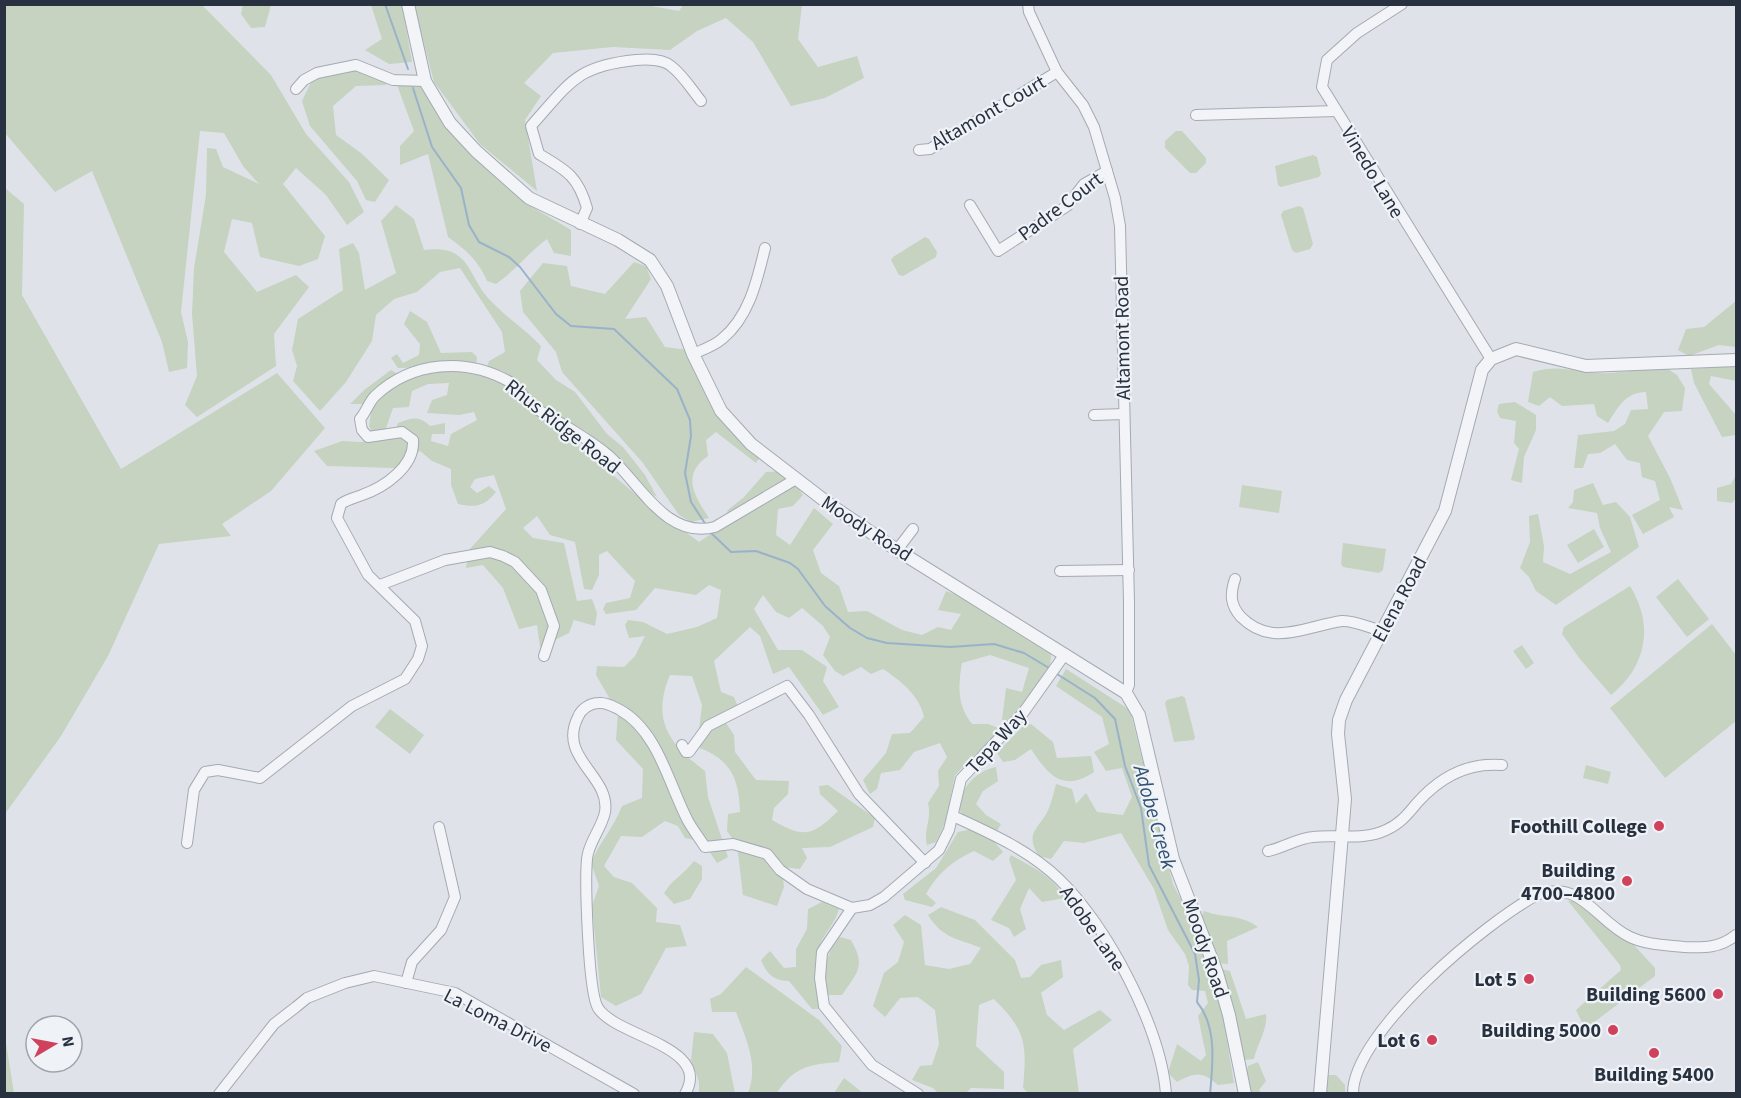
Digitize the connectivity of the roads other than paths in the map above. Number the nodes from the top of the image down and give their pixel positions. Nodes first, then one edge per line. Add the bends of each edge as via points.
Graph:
1 (408, 4) edge
2 (1028, 4) edge
3 (1402, 4) edge
4 (1057, 72) junction
5 (425, 81) junction
6 (296, 89) dead end
7 (701, 101) dead end
8 (1336, 111) junction
9 (1196, 115) dead end
10 (919, 150) dead end
11 (1107, 171) junction
12 (970, 205) dead end
13 (580, 224) junction
14 (765, 248) dead end
15 (693, 354) junction
16 (1491, 359) junction
17 (1737, 360) edge
18 (1124, 414) junction
19 (1094, 415) dead end
20 (796, 479) junction
21 (913, 530) dead end
22 (897, 550) junction
23 (1129, 570) junction
24 (1060, 571) dead end
25 (1235, 579) dead end
26 (380, 585) junction
27 (1382, 631) junction
28 (1065, 654) junction
29 (544, 657) dead end
30 (1126, 693) junction
31 (682, 746) dead end
32 (1502, 765) dead end
33 (953, 816) junction
34 (439, 827) dead end
35 (1342, 838) junction
36 (187, 843) dead end
37 (1268, 851) dead end
38 (926, 863) junction
39 (852, 908) junction
40 (1737, 935) edge
41 (406, 982) junction
42 (219, 1094) edge
43 (634, 1094) edge
44 (685, 1094) edge
45 (918, 1094) edge
46 (1166, 1094) edge
47 (1245, 1094) edge
48 (1320, 1094) edge
49 (1353, 1094) edge

1 - 5 street, Moody Road
2 - 4 street, Altamont Road
3 - 8 street, Vinedo Lane via 1357,33 1327,60 1322,87
4 - 10 street, Altamont Court via 930,149
4 - 11 street, Altamont Road via 1083,105
5 - 6 street via 393,80 356,65 317,73
5 - 13 street, Moody Road via 450,123 476,151 529,198
7 - 13 street via 670,64 648,59 587,69 568,83 531,126 539,154 566,171 580,187 587,208
8 - 9 street
8 - 16 street, Vinedo Lane
11 - 12 street, Padre Court via 1084,184 1067,206 998,251
11 - 18 street, Altamont Road via 1120,226
13 - 15 street, Moody Road via 618,240 650,260 667,286
14 - 15 street via 742,319 721,340
15 - 20 street, Moody Road via 721,411 751,444
16 - 17 street via 1516,349 1586,366
16 - 27 street, Elena Road via 1477,384 1445,511
18 - 19 street
18 - 23 street, Altamont Road
20 - 22 street, Moody Road
20 - 26 street, Rhus Ridge Road via 715,527 704,530 680,525 652,504 609,456 532,406 512,383 491,373 432,365 405,374 374,398 360,419 368,437 402,432 413,440 409,460 387,483 347,499 337,511 355,554 368,575
21 - 22 street
22 - 28 street, Moody Road
23 - 24 street
23 - 30 street, Altamont Road
25 - 27 street via 1230,594 1232,602 1240,615 1261,632 1288,633 1344,620
26 - 29 street via 445,560 490,552 503,556 515,562 541,590 554,626
26 - 36 street, Rhus Ridge Road via 415,621 420,635 418,659 405,679 352,705 260,778 218,770 205,772 194,789
27 - 35 street, Elena Road via 1339,720 1345,799
28 - 30 street, Moody Road
28 - 33 street, Tepa Way via 1023,713 961,779
30 - 47 street, Moody Road via 1139,715 1173,859 1217,973
31 - 38 street via 689,753 708,726 787,686 859,794
32 - 35 street via 1483,764 1454,772 1437,782 1401,822 1385,831
33 - 38 street, Tepa Way via 939,850
33 - 46 street, Adobe Lane via 1005,840 1035,860 1059,878 1079,901 1140,1005 1164,1068
34 - 41 street via 455,897 441,930 412,962
35 - 37 street via 1312,837
35 - 48 street, Elena Road
38 - 39 street, Tepa Way via 884,897 870,905
39 - 44 street via 807,889 780,870 767,854 733,844 705,848 650,739 632,716 599,702 580,711 573,727 575,753 602,793 605,811 587,857 597,1008 611,1020 680,1056 689,1071
39 - 45 street via 822,952 824,1006 872,1065
40 - 49 street via 1711,947 1652,944 1622,933 1569,892 1539,894 1410,995 1360,1067
41 - 42 street, La Loma Drive via 361,978 307,998 274,1024
41 - 43 street, La Loma Drive via 455,993

